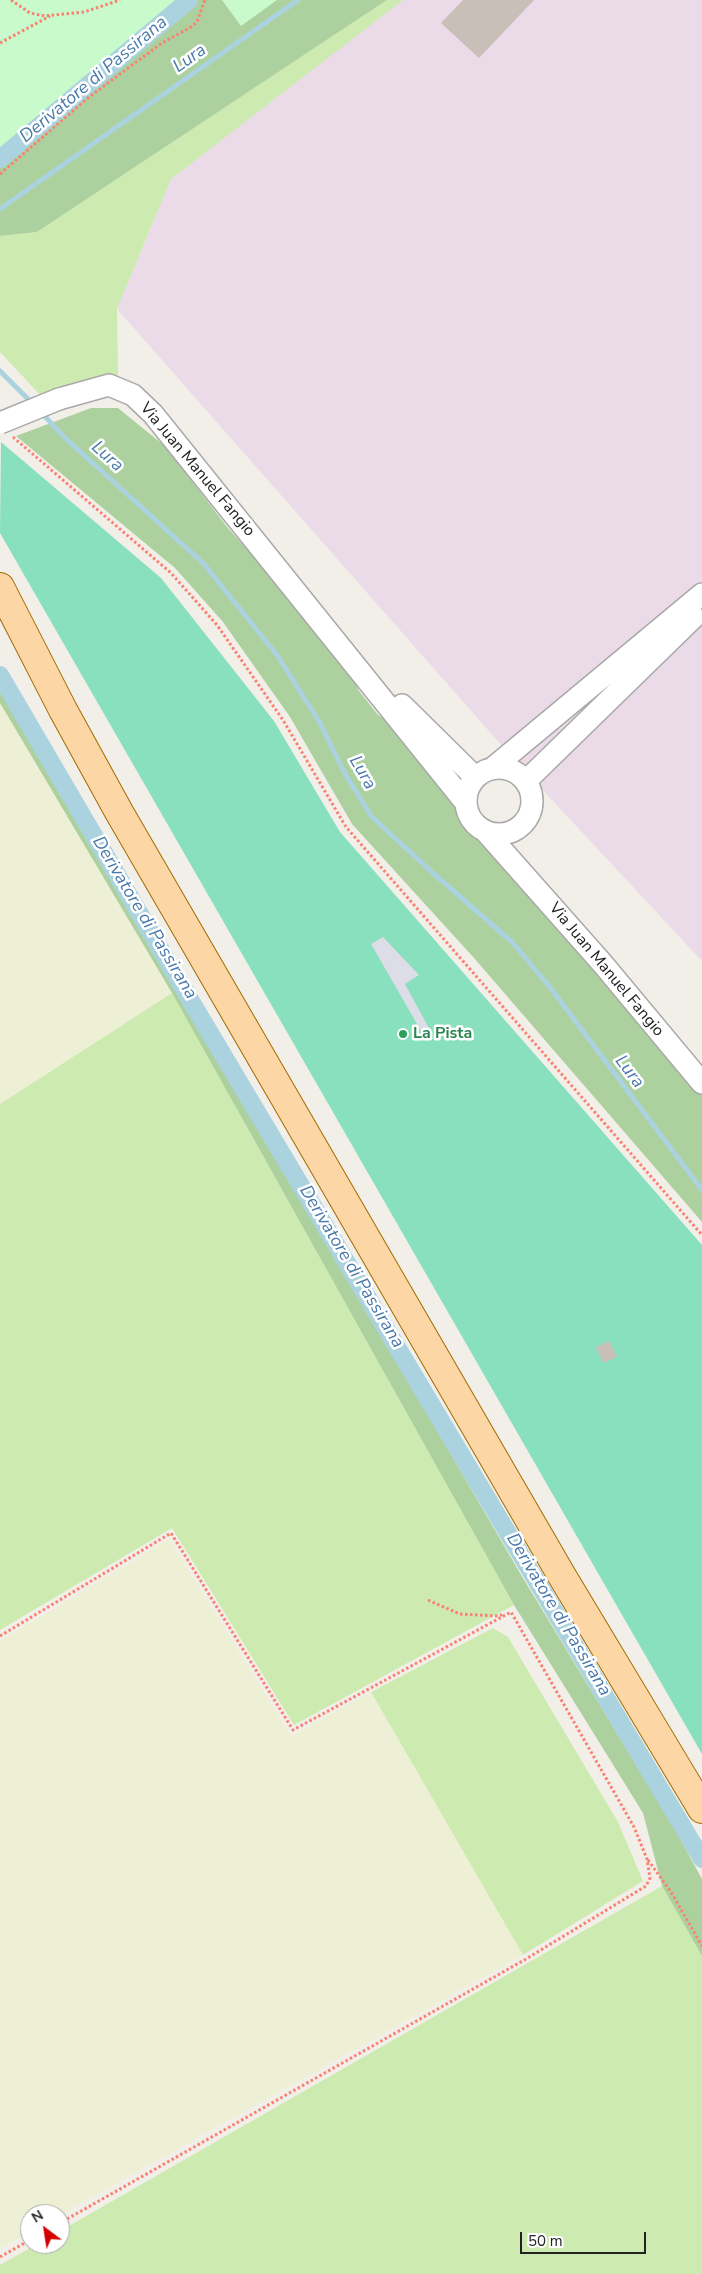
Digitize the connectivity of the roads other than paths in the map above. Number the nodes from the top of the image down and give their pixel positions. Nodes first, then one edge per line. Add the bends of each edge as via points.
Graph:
1 (7, 430) edge
2 (0, 587) edge
3 (702, 594) edge
4 (702, 609) edge
5 (329, 633) junction
6 (494, 768) junction
7 (475, 777) junction
8 (526, 781) junction
9 (465, 802) junction
10 (486, 832) junction
11 (512, 832) junction
12 (509, 857) junction
13 (702, 1083) edge
14 (702, 1809) edge

1 - 5 street, Via Juan Manuel Fangio, bridge via 59,399 109,385 133,395 153,414
2 - 14 main road via 119,812 562,1576
3 - 6 street
4 - 8 street
5 - 7 street, Via Juan Manuel Fangio
5 - 9 street, Via Juan Manuel Fangio
6 - 7 street
6 - 8 street via 512,770
7 - 9 street via 469,784
8 - 11 street via 531,790 531,810
9 - 10 street, Via Juan Manuel Fangio via 471,820
10 - 11 street
10 - 12 street, Via Juan Manuel Fangio
11 - 12 street
12 - 13 street, Via Juan Manuel Fangio

